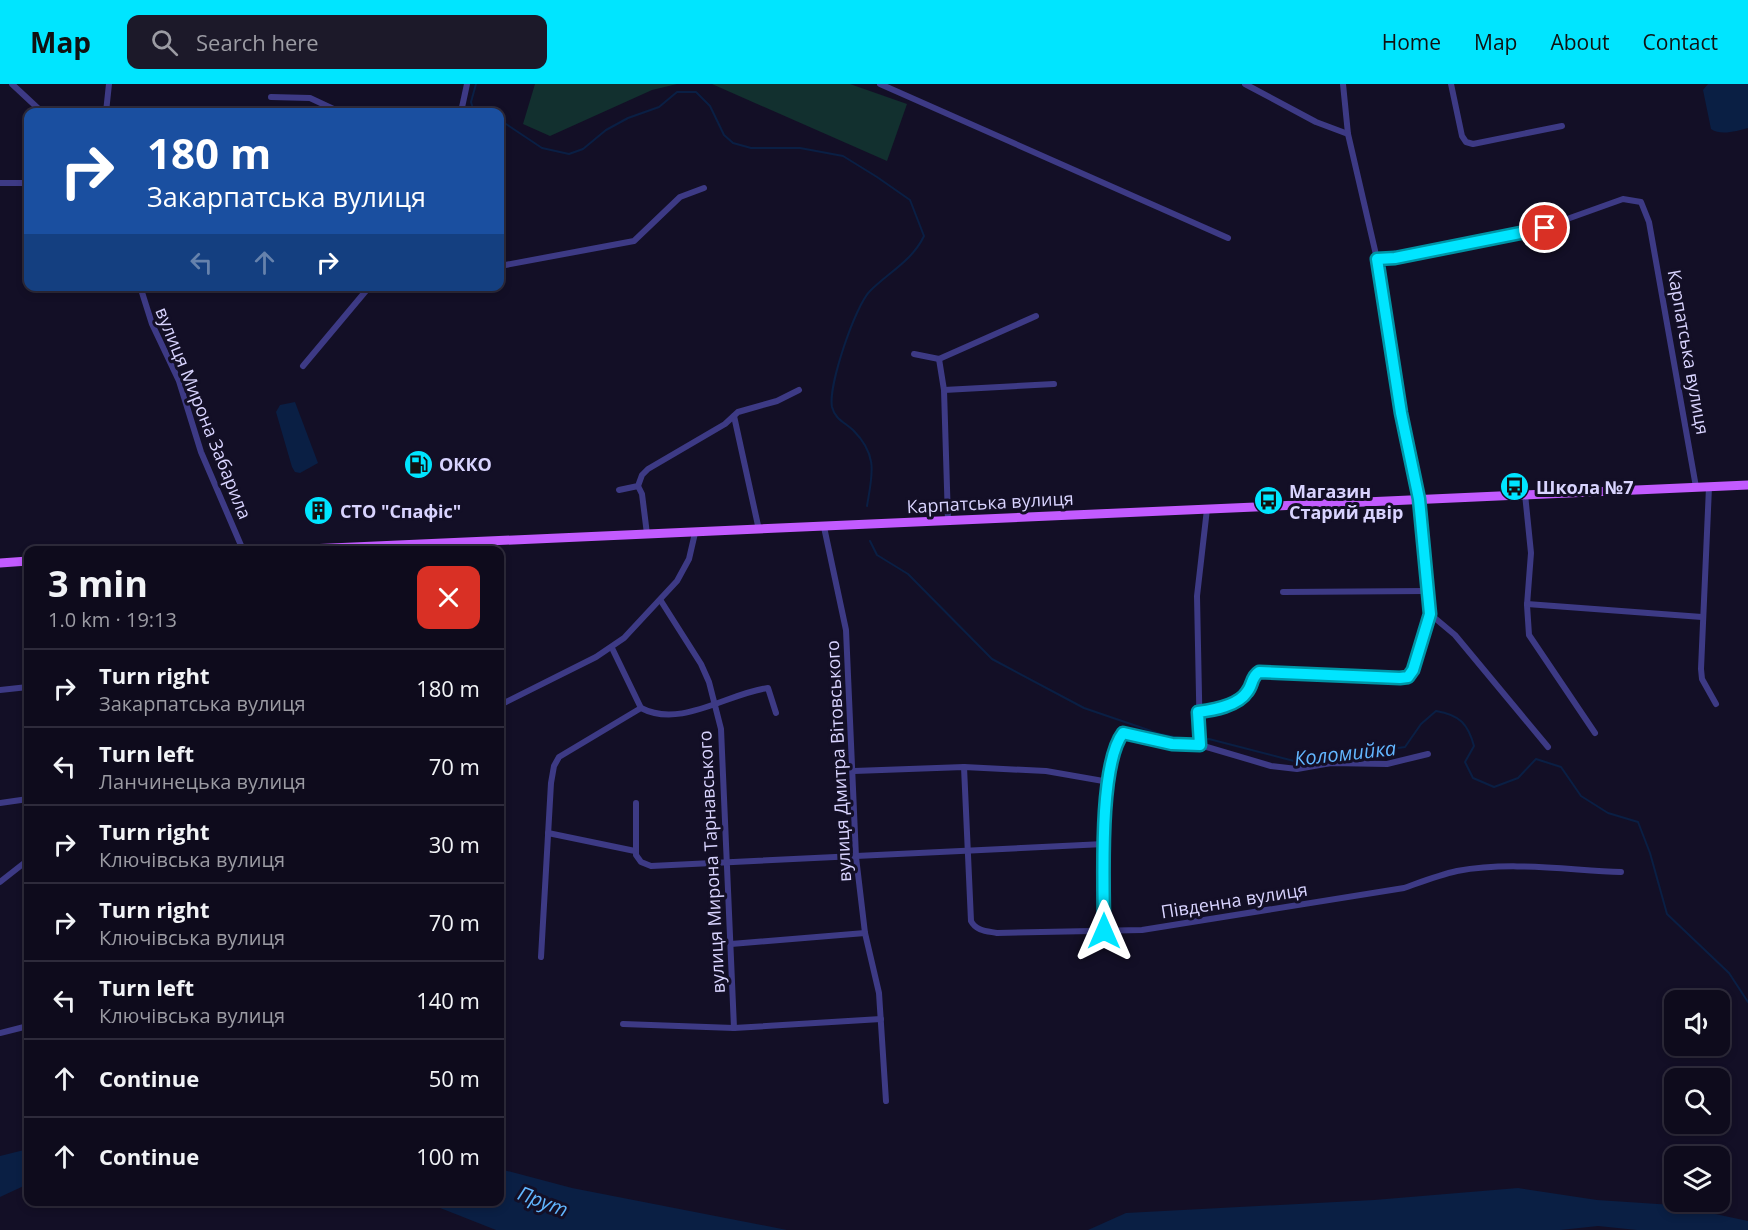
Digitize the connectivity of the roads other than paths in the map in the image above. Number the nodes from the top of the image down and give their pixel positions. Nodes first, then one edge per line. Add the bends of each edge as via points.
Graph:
1 (12, 84) edge
2 (109, 84) edge
3 (467, 84) edge
4 (880, 84) edge
5 (1245, 84) edge
6 (1342, 84) edge
7 (1451, 84) edge
8 (271, 97) dead end
9 (38, 108) edge
10 (106, 108) edge
11 (331, 108) edge
12 (462, 108) edge
13 (1562, 126) dead end
14 (1348, 134) junction
15 (0, 183) edge
16 (24, 183) edge
17 (704, 188) dead end
18 (1228, 238) dead end
19 (1377, 259) junction
20 (504, 265) edge
21 (142, 291) edge
22 (366, 291) edge
23 (1036, 316) dead end
24 (914, 354) dead end
25 (939, 359) junction
26 (303, 366) dead end
27 (1054, 384) dead end
28 (799, 390) dead end
29 (944, 390) junction
30 (734, 416) junction
31 (1748, 485) edge
32 (638, 486) junction
33 (1696, 487) junction
34 (1709, 487) junction
35 (619, 490) dead end
36 (1525, 494) junction
37 (1419, 499) junction
38 (1207, 509) junction
39 (948, 520) junction
40 (824, 527) junction
41 (759, 530) junction
42 (695, 533) junction
43 (647, 534) junction
44 (241, 546) edge
45 (401, 546) edge
46 (24, 561) edge
47 (0, 563) edge
48 (1426, 591) junction
49 (1283, 592) dead end
50 (661, 601) junction
51 (1527, 604) junction
52 (1430, 614) junction
53 (1702, 617) junction
54 (612, 648) junction
55 (24, 687) edge
56 (0, 690) edge
57 (504, 703) edge
58 (1716, 704) dead end
59 (715, 705) junction
60 (641, 708) junction
61 (1198, 712) junction
62 (776, 713) dead end
63 (1594, 733) dead end
64 (1200, 741) junction
65 (1548, 747) dead end
66 (1428, 754) dead end
67 (964, 767) junction
68 (854, 771) junction
69 (1109, 782) junction
70 (24, 799) edge
71 (0, 802) edge
72 (636, 803) dead end
73 (548, 833) junction
74 (1104, 844) junction
75 (635, 850) junction
76 (966, 850) junction
77 (856, 857) junction
78 (24, 863) edge
79 (728, 863) junction
80 (1621, 872) dead end
81 (0, 882) edge
82 (1104, 931) junction
83 (865, 933) junction
84 (731, 944) junction
85 (541, 957) dead end
86 (881, 1019) junction
87 (623, 1024) dead end
88 (24, 1027) edge
89 (734, 1028) junction
90 (0, 1033) edge
91 (886, 1101) dead end

1 - 9 street
2 - 10 street
3 - 12 street
4 - 18 street
5 - 14 street via 1316,122
6 - 14 street
7 - 13 street via 1466,142 1473,144
8 - 11 street via 310,98
14 - 19 street
15 - 16 street
17 - 20 street via 680,197 634,241
19 - 33 street, Карпатська вулиця via 1528,233 1627,199 1641,202 1655,253
19 - 37 street
21 - 44 street, вулиця Мирона Забарила via 152,324 179,381 201,452
22 - 26 street
23 - 25 street
24 - 25 street
25 - 29 street
27 - 29 street
28 - 30 street
29 - 39 street
30 - 32 street via 648,469
30 - 41 street
31 - 34 main road, Карпатська вулиця
32 - 35 street
32 - 43 street
33 - 34 main road, Карпатська вулиця
33 - 36 main road, Карпатська вулиця
34 - 53 street
36 - 37 main road, Карпатська вулиця
36 - 51 street via 1531,553
37 - 38 main road, Карпатська вулиця
37 - 48 street
38 - 39 main road, Карпатська вулиця
38 - 61 street via 1197,596
39 - 40 main road, Карпатська вулиця
40 - 41 main road, Карпатська вулиця
40 - 68 street, вулиця Дмитра Вітовського via 846,630
41 - 42 main road, Карпатська вулиця
42 - 43 main road, Карпатська вулиця
42 - 50 street via 685,568
43 - 45 main road, Карпатська вулиця
46 - 47 main road
48 - 49 street
48 - 52 street
50 - 54 street
50 - 59 street, вулиця Мирона Тарнавського via 701,664
51 - 53 street
51 - 63 street via 1531,639
52 - 61 street via 1413,670 1406,678 1259,672 1247,693 1236,702
52 - 65 street via 1455,635
53 - 58 street via 1702,679
54 - 57 street
54 - 60 street
55 - 56 street
59 - 60 street via 671,713 652,713
59 - 62 street via 768,688
59 - 79 street, вулиця Мирона Тарнавського via 723,744
60 - 73 street via 556,761
61 - 64 street
64 - 66 street via 1270,766 1297,769 1331,763 1387,764
64 - 69 street via 1172,744 1123,733
67 - 68 street
67 - 69 street via 1053,771
67 - 76 street, Південна вулиця
68 - 77 street, вулиця Дмитра Вітовського
69 - 74 street
70 - 71 street
72 - 75 street
73 - 75 street
73 - 85 street
74 - 76 street
74 - 82 street
75 - 79 street via 639,861 651,866
76 - 77 street
76 - 82 street, Південна вулиця via 974,927 997,933
77 - 79 street
77 - 83 street, вулиця Дмитра Вітовського
78 - 81 street
79 - 84 street, вулиця Мирона Тарнавського
80 - 82 street, Південна вулиця via 1521,866 1460,871 1404,888 1354,897 1142,930
83 - 84 street
83 - 86 street, вулиця Дмитра Вітовського
84 - 89 street, вулиця Мирона Тарнавського
86 - 89 street
86 - 91 street, вулиця Дмитра Вітовського
87 - 89 street
88 - 90 street

